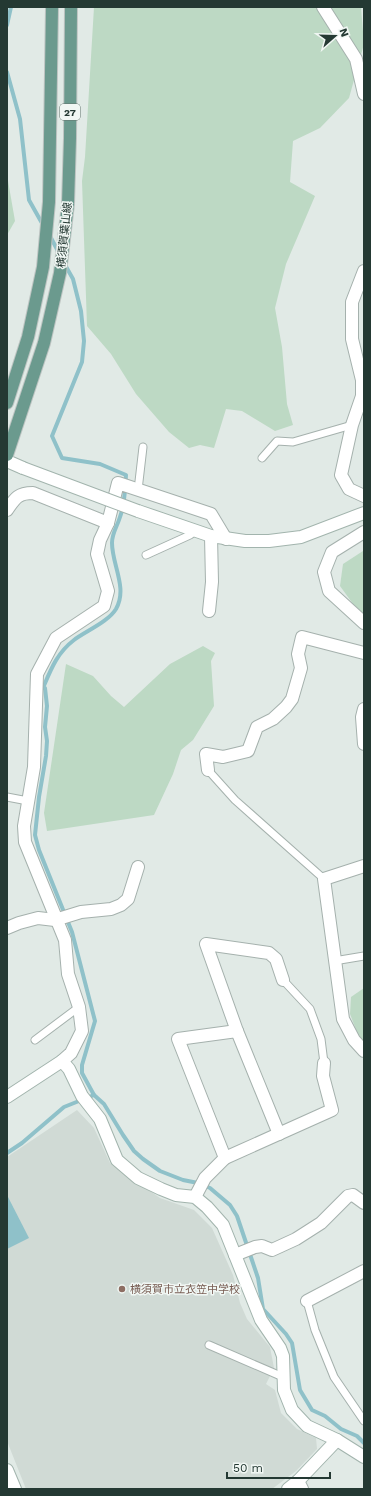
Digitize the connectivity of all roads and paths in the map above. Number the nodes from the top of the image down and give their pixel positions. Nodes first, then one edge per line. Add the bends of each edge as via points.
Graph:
1 (52, 7) edge
2 (71, 7) edge
3 (323, 7) edge
4 (364, 94) edge
5 (364, 271) edge
6 (7, 403) edge
7 (352, 425) junction
8 (143, 447) dead end
9 (7, 455) edge
10 (262, 458) dead end
11 (7, 461) edge
12 (138, 490) junction
13 (364, 496) edge
14 (7, 510) edge
15 (364, 513) edge
16 (108, 523) junction
17 (195, 531) junction
18 (364, 532) edge
19 (211, 536) junction
20 (226, 539) junction
21 (146, 555) dead end
22 (209, 610) dead end
23 (364, 623) edge
24 (364, 653) edge
25 (364, 709) edge
26 (364, 744) edge
27 (208, 770) joint
28 (7, 797) edge
29 (28, 801) junction
30 (364, 866) edge
31 (138, 867) dead end
32 (324, 879) junction
33 (55, 920) junction
34 (7, 928) edge
35 (364, 956) edge
36 (334, 961) junction
37 (283, 980) joint
38 (79, 1007) junction
39 (237, 1031) junction
40 (35, 1040) dead end
41 (364, 1051) edge
42 (62, 1061) junction
43 (324, 1063) joint
44 (7, 1097) edge
45 (279, 1134) junction
46 (225, 1158) junction
47 (195, 1197) junction
48 (364, 1203) edge
49 (244, 1251) junction
50 (364, 1270) edge
51 (307, 1301) joint
52 (209, 1345) dead end
53 (283, 1377) junction
54 (364, 1421) edge
55 (337, 1440) junction
56 (363, 1453) edge
57 (7, 1470) edge
58 (300, 1485) edge
59 (15, 1489) edge
60 (288, 1489) edge

1 - 6 main road, 横須賀葉山線 / 27 via 49,202 43,267 28,337
2 - 9 main road, 横須賀葉山線 / 27 via 70,138 60,273 44,343
3 - 4 street via 356,59
5 - 7 street via 352,302 352,339 362,380 362,396
7 - 10 lane via 293,442 277,441
7 - 13 street via 341,475 349,489
8 - 12 lane
11 - 17 street, bridge
12 - 16 street via 118,483
12 - 20 street via 211,514
14 - 16 street via 14,499 24,493 33,493
15 - 20 street via 301,537 269,541
16 - 29 street via 97,554 108,591 104,606 56,638 37,674 34,766
17 - 19 street
17 - 21 lane
18 - 23 street via 332,552 324,572 329,591
19 - 20 street
19 - 22 street via 212,582
24 - 27 street via 302,637 298,654 301,668 292,699 273,719 257,727 248,750 223,757 206,754
25 - 26 street
27 - 32 lane via 235,800
28 - 29 lane
29 - 33 street via 24,826 25,842
30 - 32 street
31 - 33 street via 128,900 121,905 111,910 81,912
32 - 36 street
33 - 34 street via 38,918
33 - 38 street via 65,940 68,974
35 - 36 lane
36 - 41 street via 343,1019 354,1040
37 - 39 street via 276,959 269,953 206,944
37 - 43 lane via 310,1009 321,1039
38 - 40 lane
38 - 42 street via 82,1031 71,1054
39 - 45 street
39 - 46 street via 178,1039
42 - 44 street
42 - 47 street via 69,1069 82,1096 100,1119 117,1160 138,1178 161,1189 176,1195
43 - 45 street via 323,1076 332,1110
45 - 46 street
46 - 47 street via 205,1178
47 - 49 street via 210,1210
48 - 49 street via 353,1195 348,1196 321,1223 296,1239 272,1250 262,1246
49 - 53 street via 251,1298 261,1320 280,1348 283,1356
50 - 51 street
51 - 54 lane via 315,1330 334,1377
52 - 53 lane
53 - 55 street via 284,1390 292,1410 307,1426
55 - 56 street
55 - 58 street
57 - 59 street
58 - 60 street

